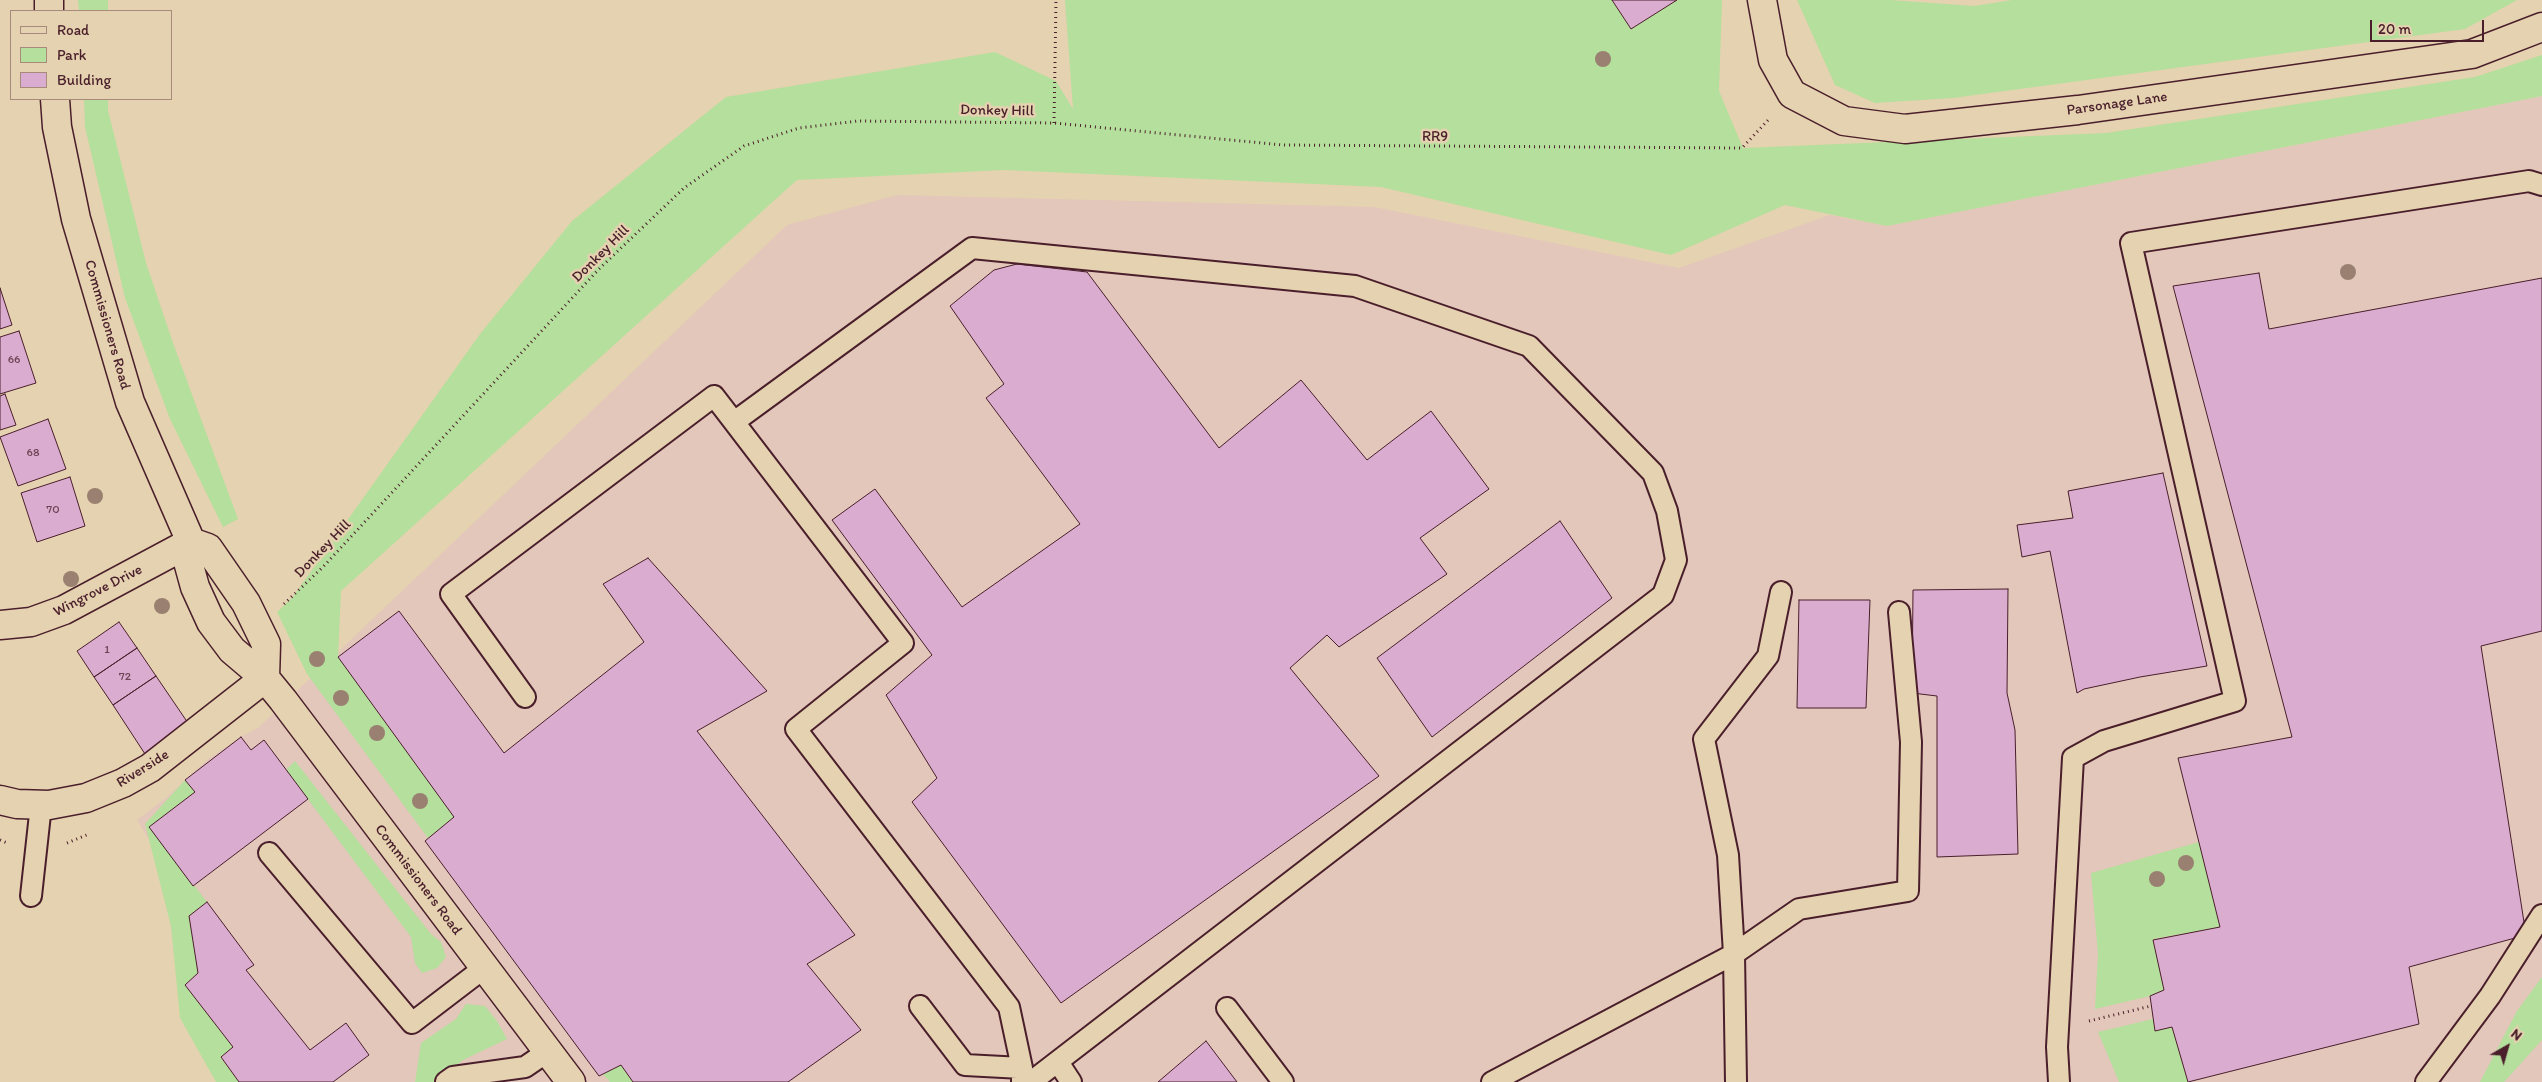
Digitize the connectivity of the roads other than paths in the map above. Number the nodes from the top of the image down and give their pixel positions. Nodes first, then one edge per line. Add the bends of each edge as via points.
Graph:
1 (1762, 0) edge
2 (2542, 27) edge
3 (55, 100) edge
4 (2542, 185) edge
5 (734, 422) junction
6 (191, 542) junction
7 (1781, 592) dead end
8 (1899, 612) dead end
9 (0, 626) edge
10 (265, 678) junction
11 (525, 697) dead end
12 (0, 800) edge
13 (41, 805) junction
14 (269, 853) dead end
15 (31, 896) dead end
16 (2542, 915) edge
17 (1734, 954) junction
18 (484, 968) junction
19 (920, 1006) dead end
20 (1227, 1008) dead end
21 (547, 1052) junction
22 (1058, 1062) junction
23 (1025, 1077) edge
24 (446, 1082) edge
25 (571, 1082) edge
26 (1071, 1082) edge
27 (1283, 1082) edge
28 (1492, 1082) edge
29 (1736, 1082) edge
30 (2060, 1082) edge
31 (2426, 1082) edge

1 - 2 street, Parsonage Lane via 1773,60 1792,94 1844,120 1905,129 2078,110 2472,54
3 - 6 street, Commissioners Road via 57,127 76,219 130,402
4 - 30 lane via 2529,181 2131,243 2235,701 2104,741 2073,758 2057,1047
5 - 11 lane via 714,396 451,594
5 - 22 lane via 972,248 1355,286 1529,346 1653,473 1666,511 1676,560 1663,595
5 - 23 lane via 903,643 796,729 1009,1007
6 - 9 street, Wingrove Drive via 64,610 31,622
6 - 10 street, Commissioners Road via 187,558 211,622 232,650
6 - 10 street via 208,548 246,602 266,644
7 - 17 lane via 1768,656 1704,739 1728,855
8 - 17 lane via 1911,742 1908,891 1799,909
10 - 13 street, Riverside via 136,777 92,796
10 - 18 street, Commissioners Road
12 - 13 street, Riverside
13 - 15 lane
14 - 18 lane via 412,1023
16 - 31 lane via 2490,996
17 - 28 lane
17 - 29 lane
18 - 21 street, Commissioners Road
19 - 23 lane via 965,1065
20 - 27 lane
21 - 24 lane via 525,1067 453,1077
21 - 25 street, Commissioners Road
22 - 23 lane
22 - 26 lane

